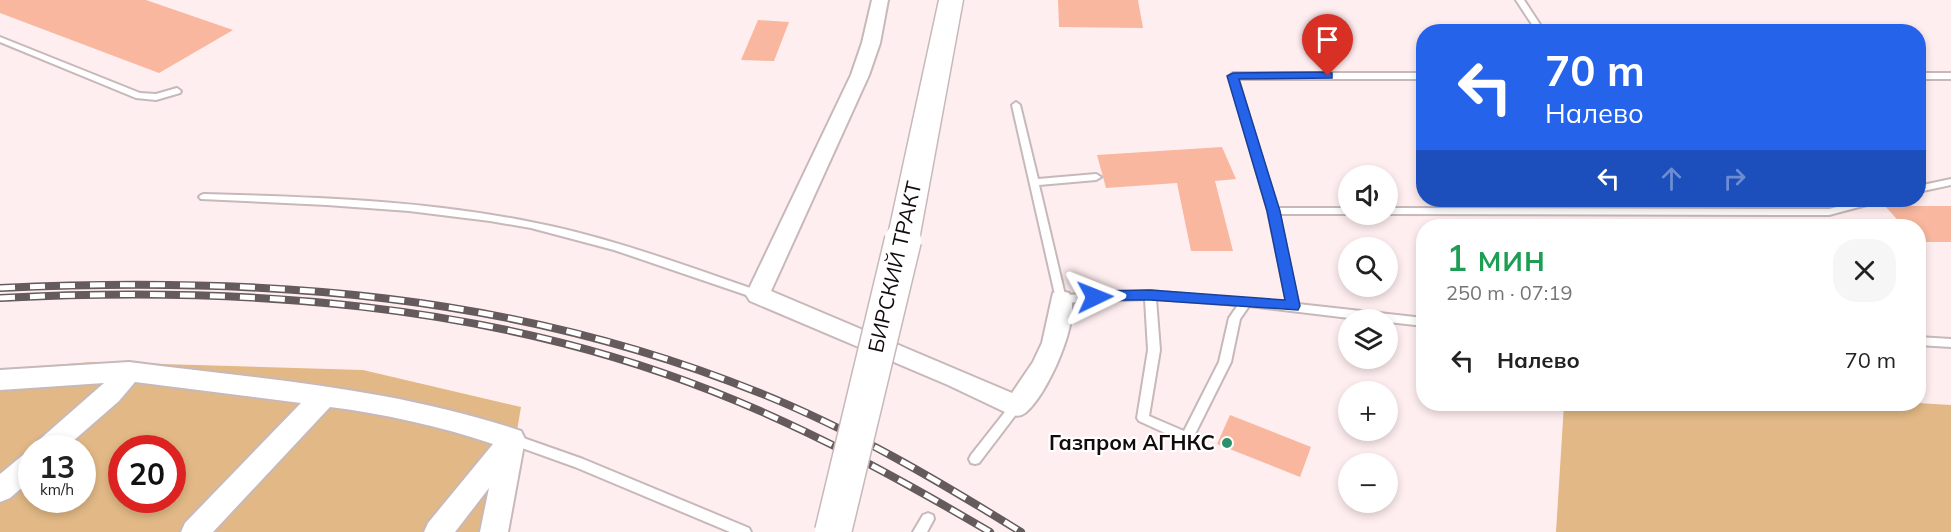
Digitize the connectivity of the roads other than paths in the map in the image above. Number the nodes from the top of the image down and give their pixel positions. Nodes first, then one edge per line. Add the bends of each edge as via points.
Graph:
1 (880, 0) edge
2 (951, 0) edge
3 (1520, 0) edge
4 (1536, 24) edge
5 (0, 39) edge
6 (1416, 76) edge
7 (1926, 76) edge
8 (1951, 76) edge
9 (177, 91) dead end
10 (1016, 105) dead end
11 (1096, 177) dead end
12 (1035, 182) junction
13 (1951, 183) edge
14 (1926, 188) edge
15 (204, 197) dead end
16 (1848, 207) edge
17 (1274, 211) junction
18 (1338, 211) edge
19 (1398, 211) edge
20 (758, 295) junction
21 (1150, 295) junction
22 (1061, 299) junction
23 (1246, 302) junction
24 (1293, 306) junction
25 (1416, 321) edge
26 (1926, 342) edge
27 (1951, 344) edge
28 (129, 372) junction
29 (0, 380) edge
30 (325, 395) junction
31 (1016, 406) junction
32 (63, 435) edge
33 (512, 439) junction
34 (975, 459) dead end
35 (18, 475) edge
36 (0, 490) edge
37 (928, 519) dead end
38 (195, 532) edge
39 (438, 532) edge
40 (494, 532) edge
41 (744, 532) edge
42 (833, 532) edge
43 (920, 532) edge

1 - 20 street via 860,75
2 - 42 main road, БИРСКИЙ ТРАКТ, bridge via 903,240
3 - 4 lane
5 - 9 lane via 139,96 156,97
6 - 17 lane via 1233,76
7 - 8 lane
10 - 12 lane
11 - 12 lane
12 - 22 lane
13 - 14 lane
15 - 20 lane via 377,203 468,214 594,241
16 - 19 lane via 1829,212
17 - 18 lane
17 - 24 lane
20 - 31 street
21 - 22 lane
21 - 23 lane
21 - 23 lane via 1154,350 1143,418 1187,438 1225,362 1235,318
22 - 31 street via 1062,322 1053,347
23 - 24 lane
24 - 25 lane
26 - 27 lane
28 - 29 street
28 - 30 street
28 - 32 street
30 - 33 street via 434,416
30 - 38 street
31 - 34 lane
33 - 39 street
33 - 40 street
33 - 41 lane
35 - 36 street
37 - 43 lane

